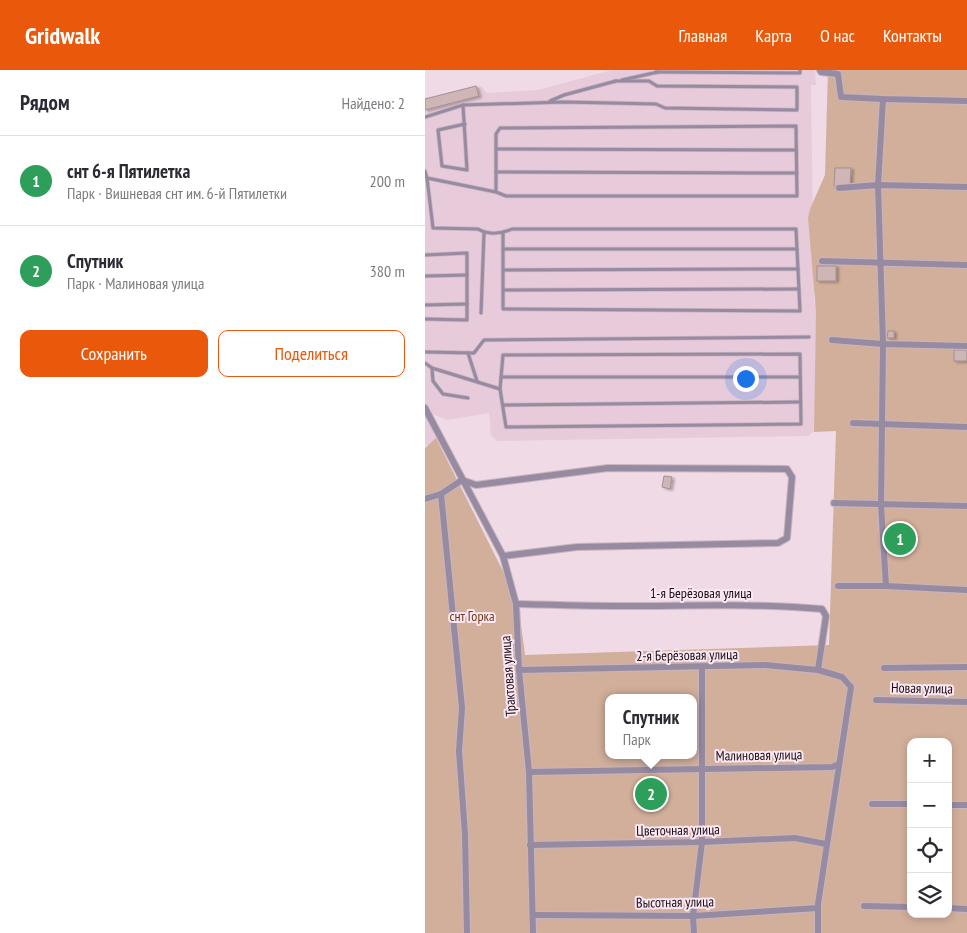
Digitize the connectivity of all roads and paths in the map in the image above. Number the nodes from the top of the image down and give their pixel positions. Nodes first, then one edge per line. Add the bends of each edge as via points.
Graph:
1 (669, 70) edge
2 (800, 70) edge
3 (821, 70) edge
4 (656, 72) junction
5 (615, 81) junction
6 (883, 100) junction
7 (967, 101) edge
8 (548, 103) junction
9 (463, 105) junction
10 (425, 117) edge
11 (465, 124) junction
12 (496, 149) junction
13 (796, 150) junction
14 (425, 172) edge
15 (496, 172) junction
16 (797, 173) junction
17 (427, 178) junction
18 (878, 185) junction
19 (967, 187) edge
20 (839, 188) dead end
21 (496, 192) junction
22 (484, 232) junction
23 (503, 233) junction
24 (503, 249) junction
25 (797, 249) junction
26 (425, 255) edge
27 (822, 261) dead end
28 (881, 263) junction
29 (967, 265) edge
30 (798, 269) junction
31 (503, 270) junction
32 (467, 275) junction
33 (425, 276) edge
34 (503, 290) junction
35 (799, 290) junction
36 (467, 304) junction
37 (425, 305) edge
38 (481, 312) dead end
39 (425, 319) edge
40 (809, 337) dead end
41 (832, 340) dead end
42 (883, 344) junction
43 (967, 346) edge
44 (425, 352) edge
45 (468, 354) junction
46 (425, 364) edge
47 (432, 368) junction
48 (501, 377) junction
49 (800, 377) junction
50 (478, 382) junction
51 (500, 389) junction
52 (469, 398) dead end
53 (800, 402) junction
54 (503, 404) junction
55 (425, 408) edge
56 (853, 423) dead end
57 (882, 423) junction
58 (967, 427) edge
59 (462, 480) junction
60 (441, 494) junction
61 (425, 499) edge
62 (833, 503) dead end
63 (881, 505) junction
64 (967, 506) edge
65 (503, 556) junction
66 (838, 586) dead end
67 (886, 586) junction
68 (967, 590) edge
69 (516, 604) junction
70 (702, 667) junction
71 (967, 667) edge
72 (884, 668) dead end
73 (519, 670) junction
74 (817, 670) junction
75 (877, 700) dead end
76 (967, 702) edge
77 (839, 764) junction
78 (703, 768) junction
79 (529, 772) junction
80 (872, 804) dead end
81 (907, 804) edge
82 (952, 805) edge
83 (967, 805) edge
84 (702, 842) junction
85 (826, 844) junction
86 (530, 845) junction
87 (864, 906) dead end
88 (907, 907) edge
89 (818, 908) junction
90 (952, 908) edge
91 (967, 909) edge
92 (533, 915) junction
93 (693, 916) junction
94 (467, 933) edge
95 (533, 933) edge
96 (694, 933) edge
97 (818, 933) edge

1 - 4 lane
2 - 4 lane via 800,73
3 - 6 street via 838,74 841,97
4 - 5 lane
5 - 8 lane via 564,95
5 - 8 lane via 649,81 657,86 797,87 797,110
6 - 7 street
6 - 18 street
8 - 9 lane
9 - 10 lane
9 - 11 lane
11 - 11 lane via 467,170 442,166 439,130
12 - 13 lane
12 - 13 lane via 496,134 501,128 796,126
12 - 15 lane
13 - 16 lane
14 - 17 lane
15 - 16 lane
15 - 21 lane
16 - 21 lane via 797,196 506,196
17 - 21 lane
17 - 22 lane via 433,228 478,229
18 - 19 street
18 - 20 street
18 - 28 street
22 - 23 lane
22 - 38 lane
23 - 24 lane
23 - 25 lane via 512,229 796,229
24 - 25 lane
24 - 31 lane
25 - 30 lane
26 - 32 lane via 467,253
27 - 28 street
28 - 29 street
28 - 42 street
30 - 31 lane
30 - 35 lane
31 - 34 lane
32 - 33 lane
32 - 36 lane
34 - 35 lane
34 - 35 lane via 503,309 800,311
36 - 37 lane
36 - 39 lane via 467,320
40 - 45 lane via 484,340 474,353
41 - 42 street
42 - 43 street
42 - 57 street
44 - 45 lane
45 - 50 lane
46 - 47 lane
47 - 50 lane
47 - 52 lane via 433,381 443,394
48 - 49 lane
48 - 49 lane via 503,355 800,354
48 - 51 lane
49 - 53 lane
50 - 51 lane
51 - 54 lane
53 - 54 lane
53 - 54 lane via 801,424 506,427
55 - 59 street, Трактовая улица
56 - 57 street
57 - 58 street
57 - 63 street
59 - 60 street
59 - 65 street, Трактовая улица
59 - 65 street via 476,485 607,468 787,469 792,477 787,538 778,542 577,547
60 - 61 street
60 - 94 street via 462,708 459,751
62 - 63 street
63 - 64 street
63 - 67 street
65 - 69 street, Трактовая улица
66 - 67 street
67 - 68 street
69 - 73 street, Трактовая улица
69 - 74 street, 1-я Берёзовая улица via 733,605 822,609 827,616
70 - 73 street, 2-я Берёзовая улица
70 - 74 street, 2-я Берёзовая улица via 765,665
70 - 78 street
71 - 72 street
73 - 79 street, Трактовая улица
74 - 77 street, 2-я Берёзовая улица via 843,677 851,687
75 - 76 street, Новая улица
77 - 78 street, Малиновая улица via 832,767
77 - 85 street
78 - 79 street, Малиновая улица
78 - 84 street
79 - 86 street, Трактовая улица
80 - 81 street
82 - 83 street
84 - 85 street, Цветочная улица via 795,838
84 - 86 street, Цветочная улица
84 - 93 street
85 - 89 street
86 - 92 street, Трактовая улица
87 - 88 street
89 - 93 street, Высотная улица
89 - 97 street
90 - 91 street
92 - 93 street, Высотная улица
92 - 95 street, Трактовая улица
93 - 96 street

